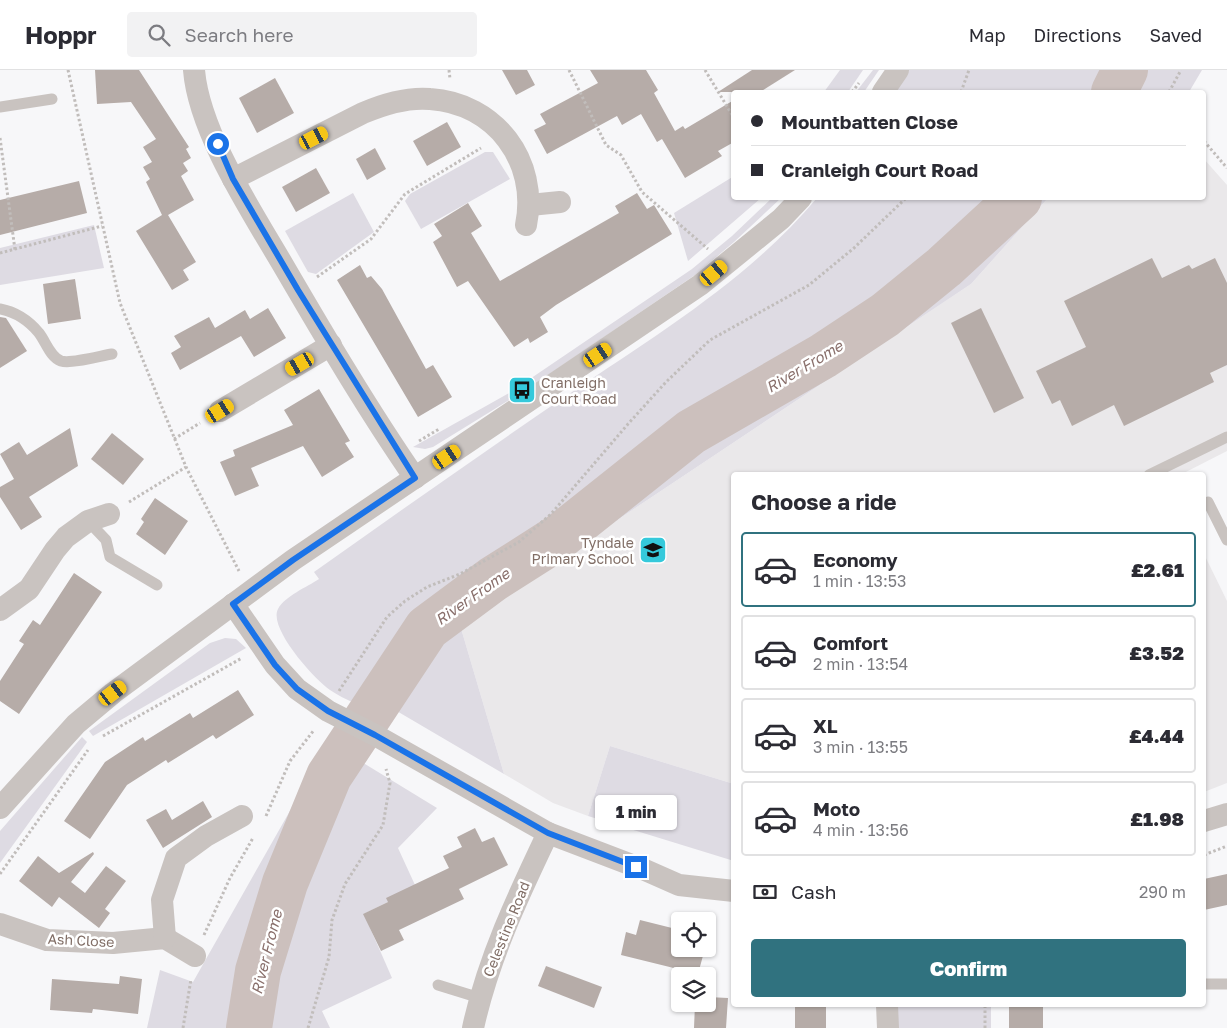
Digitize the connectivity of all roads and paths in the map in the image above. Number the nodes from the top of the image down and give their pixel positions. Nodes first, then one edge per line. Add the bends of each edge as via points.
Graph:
1 (68, 70) edge
2 (194, 70) edge
3 (569, 70) edge
4 (706, 70) edge
5 (898, 70) edge
6 (970, 70) edge
7 (1181, 70) edge
8 (884, 90) edge
9 (963, 90) edge
10 (1170, 90) edge
11 (52, 99) dead end
12 (0, 108) edge
13 (731, 113) edge
14 (504, 134) junction
15 (0, 138) edge
16 (1206, 143) edge
17 (1227, 168) edge
18 (233, 179) junction
19 (799, 200) edge
20 (904, 200) edge
21 (560, 202) dead end
22 (102, 226) junction
23 (15, 250) junction
24 (0, 253) edge
25 (712, 253) dead end
26 (298, 290) junction
27 (0, 309) edge
28 (331, 345) junction
29 (112, 354) dead end
30 (220, 411) joint
31 (1227, 437) edge
32 (174, 439) junction
33 (186, 468) junction
34 (1155, 472) edge
35 (415, 478) junction
36 (1208, 502) dead end
37 (86, 518) junction
38 (1227, 540) edge
39 (157, 585) dead end
40 (241, 598) junction
41 (0, 610) edge
42 (261, 648) junction
43 (330, 712) junction
44 (100, 738) dead end
45 (384, 740) junction
46 (93, 743) dead end
47 (0, 808) edge
48 (1227, 814) edge
49 (242, 816) dead end
50 (1206, 820) edge
51 (548, 833) junction
52 (1227, 846) edge
53 (1206, 854) edge
54 (0, 874) edge
55 (731, 891) edge
56 (0, 924) edge
57 (165, 938) junction
58 (195, 956) joint
59 (1206, 984) edge
60 (1227, 984) edge
61 (438, 985) dead end
62 (480, 998) junction
63 (887, 1007) edge
64 (986, 1007) edge
65 (183, 1028) edge
66 (308, 1028) edge
67 (473, 1028) edge
68 (888, 1028) edge
69 (985, 1028) edge

1 - 22 path
2 - 18 street via 200,100
3 - 25 path via 606,144 621,155 642,192
4 - 13 path
5 - 8 street
6 - 9 path
7 - 10 path
11 - 12 lane
14 - 18 street via 469,108 430,99 409,100 363,112
14 - 21 street via 519,157 527,181 528,215
14 - 26 path via 405,194 371,239
15 - 23 path
16 - 17 path
18 - 26 street
19 - 35 street via 700,284
20 - 43 path via 809,285 710,340 634,417 551,514 520,542 460,574 427,587 387,617
22 - 23 path
22 - 32 path via 120,303
23 - 24 path
26 - 28 street
27 - 29 lane via 12,311 27,322 55,358 63,362
28 - 30 street
28 - 35 street
30 - 32 path
31 - 34 lane
32 - 33 path
33 - 37 path
33 - 40 path
35 - 40 street
36 - 38 lane
37 - 39 lane via 106,540 110,557
37 - 41 street via 54,550 29,589
40 - 42 street
40 - 47 street via 76,724
42 - 43 street via 297,689
42 - 44 path
43 - 45 street
45 - 51 street
45 - 66 path via 390,783 383,825 345,884 332,920 329,957
46 - 54 path
48 - 50 street
49 - 57 street via 176,858 162,900
51 - 55 street via 679,886
51 - 62 street, Celestine Road via 511,909
52 - 53 path
56 - 57 street, Ash Close via 48,940 113,943
57 - 58 street
58 - 65 path
59 - 60 lane
61 - 62 lane
62 - 67 street, Celestine Road
63 - 68 street
64 - 69 path

